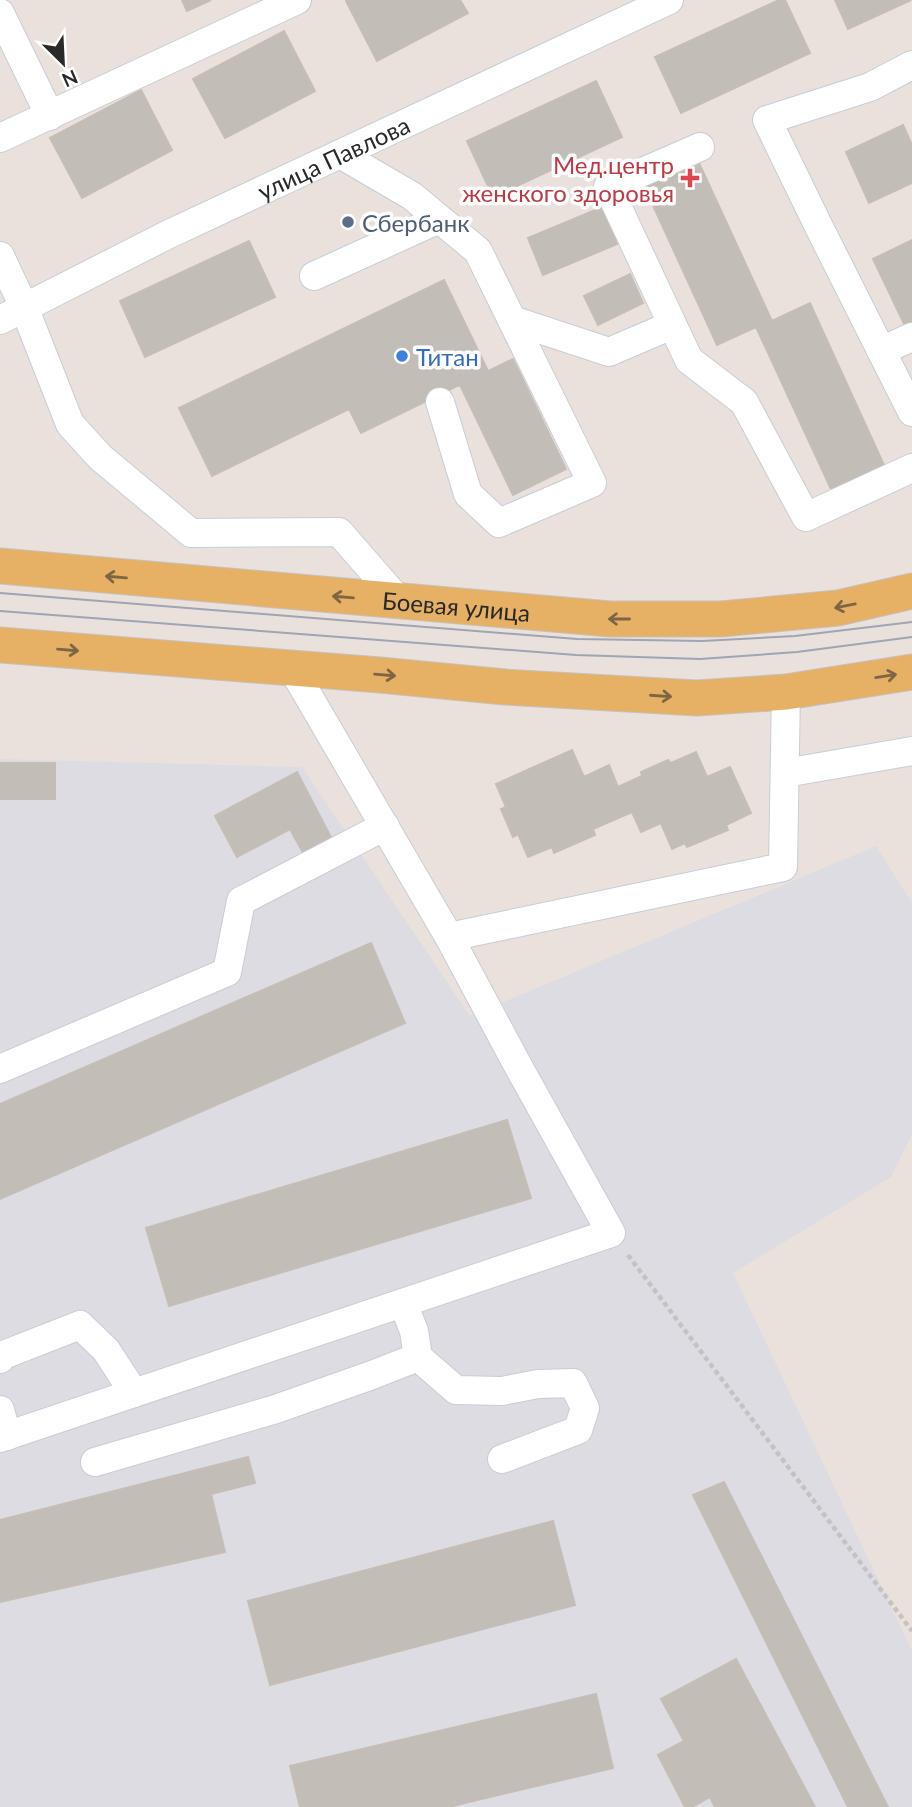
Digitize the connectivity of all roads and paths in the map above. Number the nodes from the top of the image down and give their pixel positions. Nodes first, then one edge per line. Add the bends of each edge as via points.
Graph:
1 (297, 0) edge
2 (669, 0) edge
3 (0, 13) edge
4 (912, 65) edge
5 (50, 116) junction
6 (0, 138) edge
7 (700, 147) dead end
8 (340, 154) junction
9 (439, 219) junction
10 (0, 256) edge
11 (314, 276) dead end
12 (12, 314) edge
13 (512, 320) junction
14 (672, 325) junction
15 (912, 337) edge
16 (881, 351) junction
17 (440, 402) dead end
18 (912, 412) edge
19 (912, 468) edge
20 (0, 566) edge
21 (912, 592) edge
22 (400, 601) junction
23 (0, 645) edge
24 (292, 668) junction
25 (912, 672) edge
26 (786, 692) junction
27 (912, 751) edge
28 (785, 773) junction
29 (385, 826) junction
30 (449, 937) junction
31 (0, 1069) edge
32 (611, 1233) junction
33 (402, 1303) junction
34 (418, 1357) junction
35 (0, 1359) edge
36 (134, 1393) junction
37 (2, 1428) edge
38 (502, 1459) dead end
39 (95, 1462) dead end
40 (912, 1631) edge

1 - 5 street
2 - 8 street, улица Павлова
3 - 5 street
4 - 16 street via 870,87 767,120
5 - 6 street
7 - 14 street via 608,187
8 - 9 street via 412,196
8 - 12 street, улица Павлова
9 - 11 street
9 - 13 street via 478,251
10 - 12 street
12 - 22 street via 71,425 100,457 191,533 339,532
13 - 14 street via 609,352
13 - 17 street via 592,483 499,523 468,494
14 - 19 street via 689,360 744,402 806,517
15 - 16 street
16 - 18 street
22 -> 20 main road, Боевая улица
21 -> 22 main road, Боевая улица via 838,608 720,619 610,619
23 -> 24 main road
24 -> 26 main road via 697,698
24 - 29 street
26 -> 25 main road
26 - 28 street
27 - 28 street
28 - 30 street via 783,867
29 - 30 street
29 - 31 street via 241,901 227,972
30 - 32 street
32 - 33 street
32 - 40 path
33 - 34 street via 414,1331
33 - 36 street
34 - 38 street via 456,1390 502,1391 573,1383 585,1408 578,1430
34 - 39 street via 276,1409
35 - 36 street via 80,1325 106,1350
36 - 37 street

